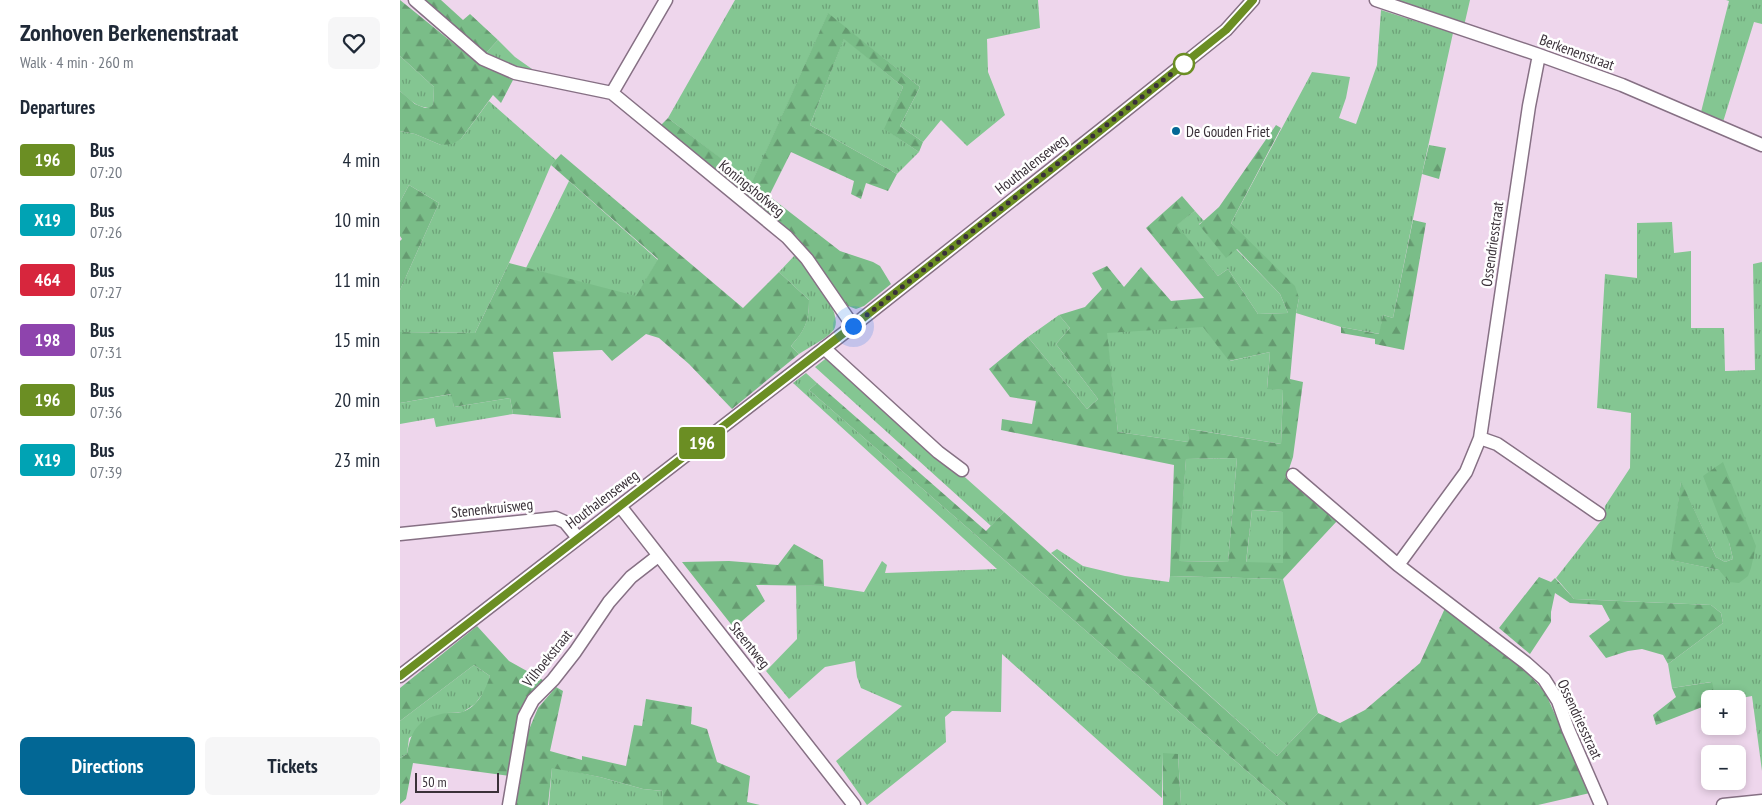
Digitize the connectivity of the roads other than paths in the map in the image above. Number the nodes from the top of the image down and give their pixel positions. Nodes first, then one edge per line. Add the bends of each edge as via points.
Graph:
1 (415, 0) edge
2 (666, 0) edge
3 (1253, 0) edge
4 (1383, 1) edge
5 (1539, 55) junction
6 (612, 93) junction
7 (1762, 145) edge
8 (853, 326) junction
9 (824, 348) junction
10 (1480, 438) junction
11 (962, 470) dead end
12 (1293, 476) dead end
13 (620, 506) junction
14 (1599, 514) dead end
15 (400, 534) edge
16 (578, 538) junction
17 (658, 556) junction
18 (1398, 565) junction
19 (400, 676) edge
20 (1762, 801) edge
21 (509, 805) edge
22 (854, 805) edge
23 (1601, 805) edge
24 (1723, 805) edge

1 - 6 street, Koningshofweg via 494,65 515,74
2 - 6 street
3 - 8 street, Houthalenseweg via 1226,30
4 - 5 street, Berkenenstraat
5 - 7 street, Berkenenstraat via 1622,85
5 - 10 street, Ossendriesstraat
6 - 8 street, Koningshofweg via 787,237 807,259
8 - 9 street, Houthalenseweg
9 - 11 street
9 - 13 street, Houthalenseweg
10 - 14 street via 1497,444
10 - 18 street, Ossendriesstraat via 1466,472
12 - 18 street, Ossendriesstraat
13 - 16 street, Houthalenseweg
13 - 17 street, Steentweg
15 - 16 street, Stenenkruisweg via 556,518 565,522
16 - 19 street, Houthalenseweg
17 - 21 street, Vilhoekstraat via 631,577 575,652 533,700 524,717
17 - 22 street, Steentweg
18 - 23 street, Ossendriesstraat via 1544,679 1558,701
20 - 24 street

